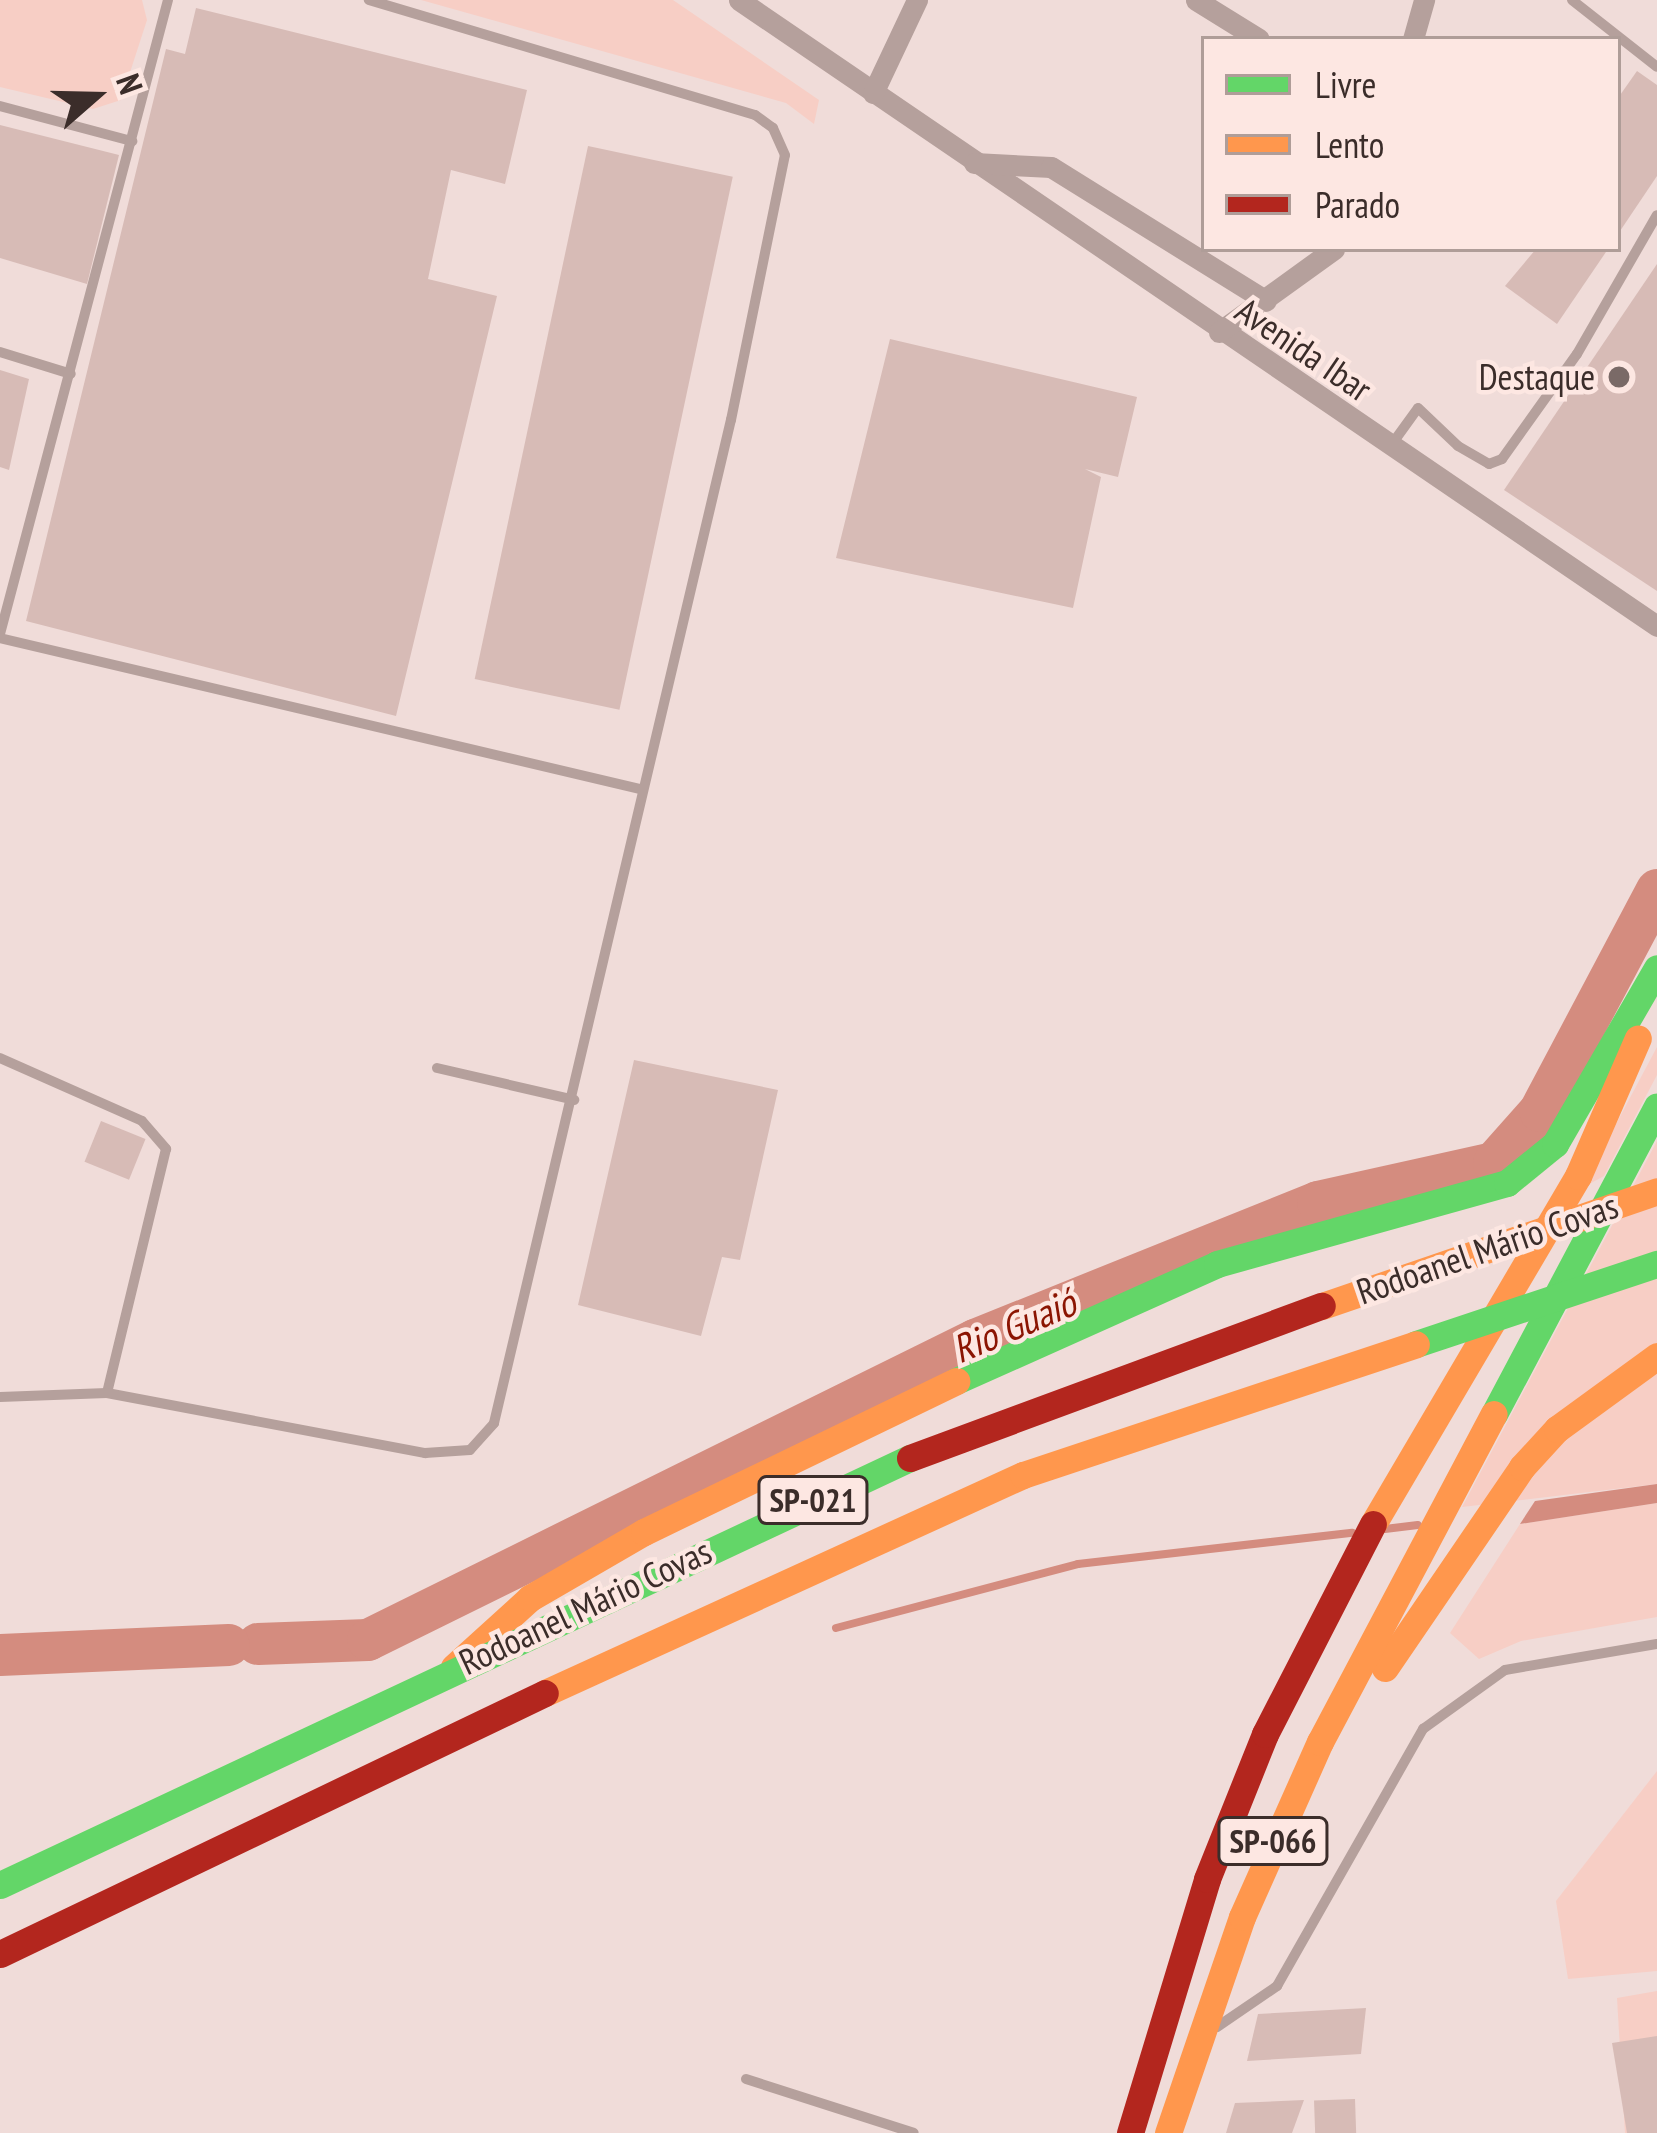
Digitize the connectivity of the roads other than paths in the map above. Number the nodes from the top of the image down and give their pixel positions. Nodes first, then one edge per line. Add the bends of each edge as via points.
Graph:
1 (169, 0) edge
2 (369, 0) edge
3 (739, 0) edge
4 (917, 0) edge
5 (1196, 0) edge
6 (1424, 0) edge
7 (1571, 0) edge
8 (1253, 36) edge
9 (1414, 36) edge
10 (1617, 36) edge
11 (1621, 39) edge
12 (1657, 67) edge
13 (873, 93) junction
14 (0, 106) edge
15 (132, 141) junction
16 (974, 163) junction
17 (1657, 215) edge
18 (1330, 252) edge
19 (1266, 301) junction
20 (1219, 332) junction
21 (0, 352) edge
22 (71, 374) junction
23 (1390, 446) junction
24 (1657, 626) edge
25 (0, 636) edge
26 (640, 789) junction
27 (1657, 968) edge
28 (1657, 994) edge
29 (0, 1058) edge
30 (436, 1068) dead end
31 (574, 1100) junction
32 (1657, 1106) edge
33 (1657, 1191) edge
34 (1657, 1264) edge
35 (1657, 1356) edge
36 (107, 1393) junction
37 (0, 1396) edge
38 (1657, 1644) edge
39 (453, 1668) junction
40 (1290, 1806) junction
41 (0, 1885) edge
42 (0, 1954) edge
43 (1199, 2038) junction
44 (746, 2079) dead end
45 (914, 2133) edge
46 (1130, 2133) edge
47 (1168, 2133) edge

1 - 15 lane
2 - 26 lane via 755,115 783,142 782,183 731,420
3 - 13 street, Avenida Ibar
4 - 13 street
5 - 8 street
6 - 9 street
7 - 10 lane
11 - 12 lane
13 - 16 street, Avenida Ibar
14 - 15 lane
15 - 22 lane
16 - 19 street via 1051,167
16 - 20 street, Avenida Ibar
17 - 23 lane via 1577,354 1502,459 1490,464 1458,446 1418,409
18 - 19 street
19 - 20 street
20 - 23 street, Avenida Ibar
21 - 22 lane
22 - 25 lane
23 - 24 street, Avenida Ibar
25 - 26 lane
26 - 31 lane
27 - 39 highway via 1570,1121 1534,1166 1507,1183 1217,1264 746,1480 530,1598
28 - 46 highway, SP-066 via 1578,1176 1339,1582 1230,1812
29 - 36 lane via 142,1121 166,1149
30 - 31 lane
31 - 36 lane via 494,1423 479,1446 425,1453
32 - 40 highway, SP-066
33 - 39 highway, Rodoanel Mário Covas / SP-021, bridge via 1010,1416
34 - 42 highway, Rodoanel Mário Covas / SP-021, bridge via 1023,1474 736,1601
35 - 40 highway via 1557,1429 1447,1572
36 - 37 lane
38 - 43 lane via 1505,1670 1423,1729 1277,1986
39 - 41 highway, Rodoanel Mário Covas / SP-021, bridge
40 - 43 highway, SP-066
43 - 47 highway, SP-066
44 - 45 lane

